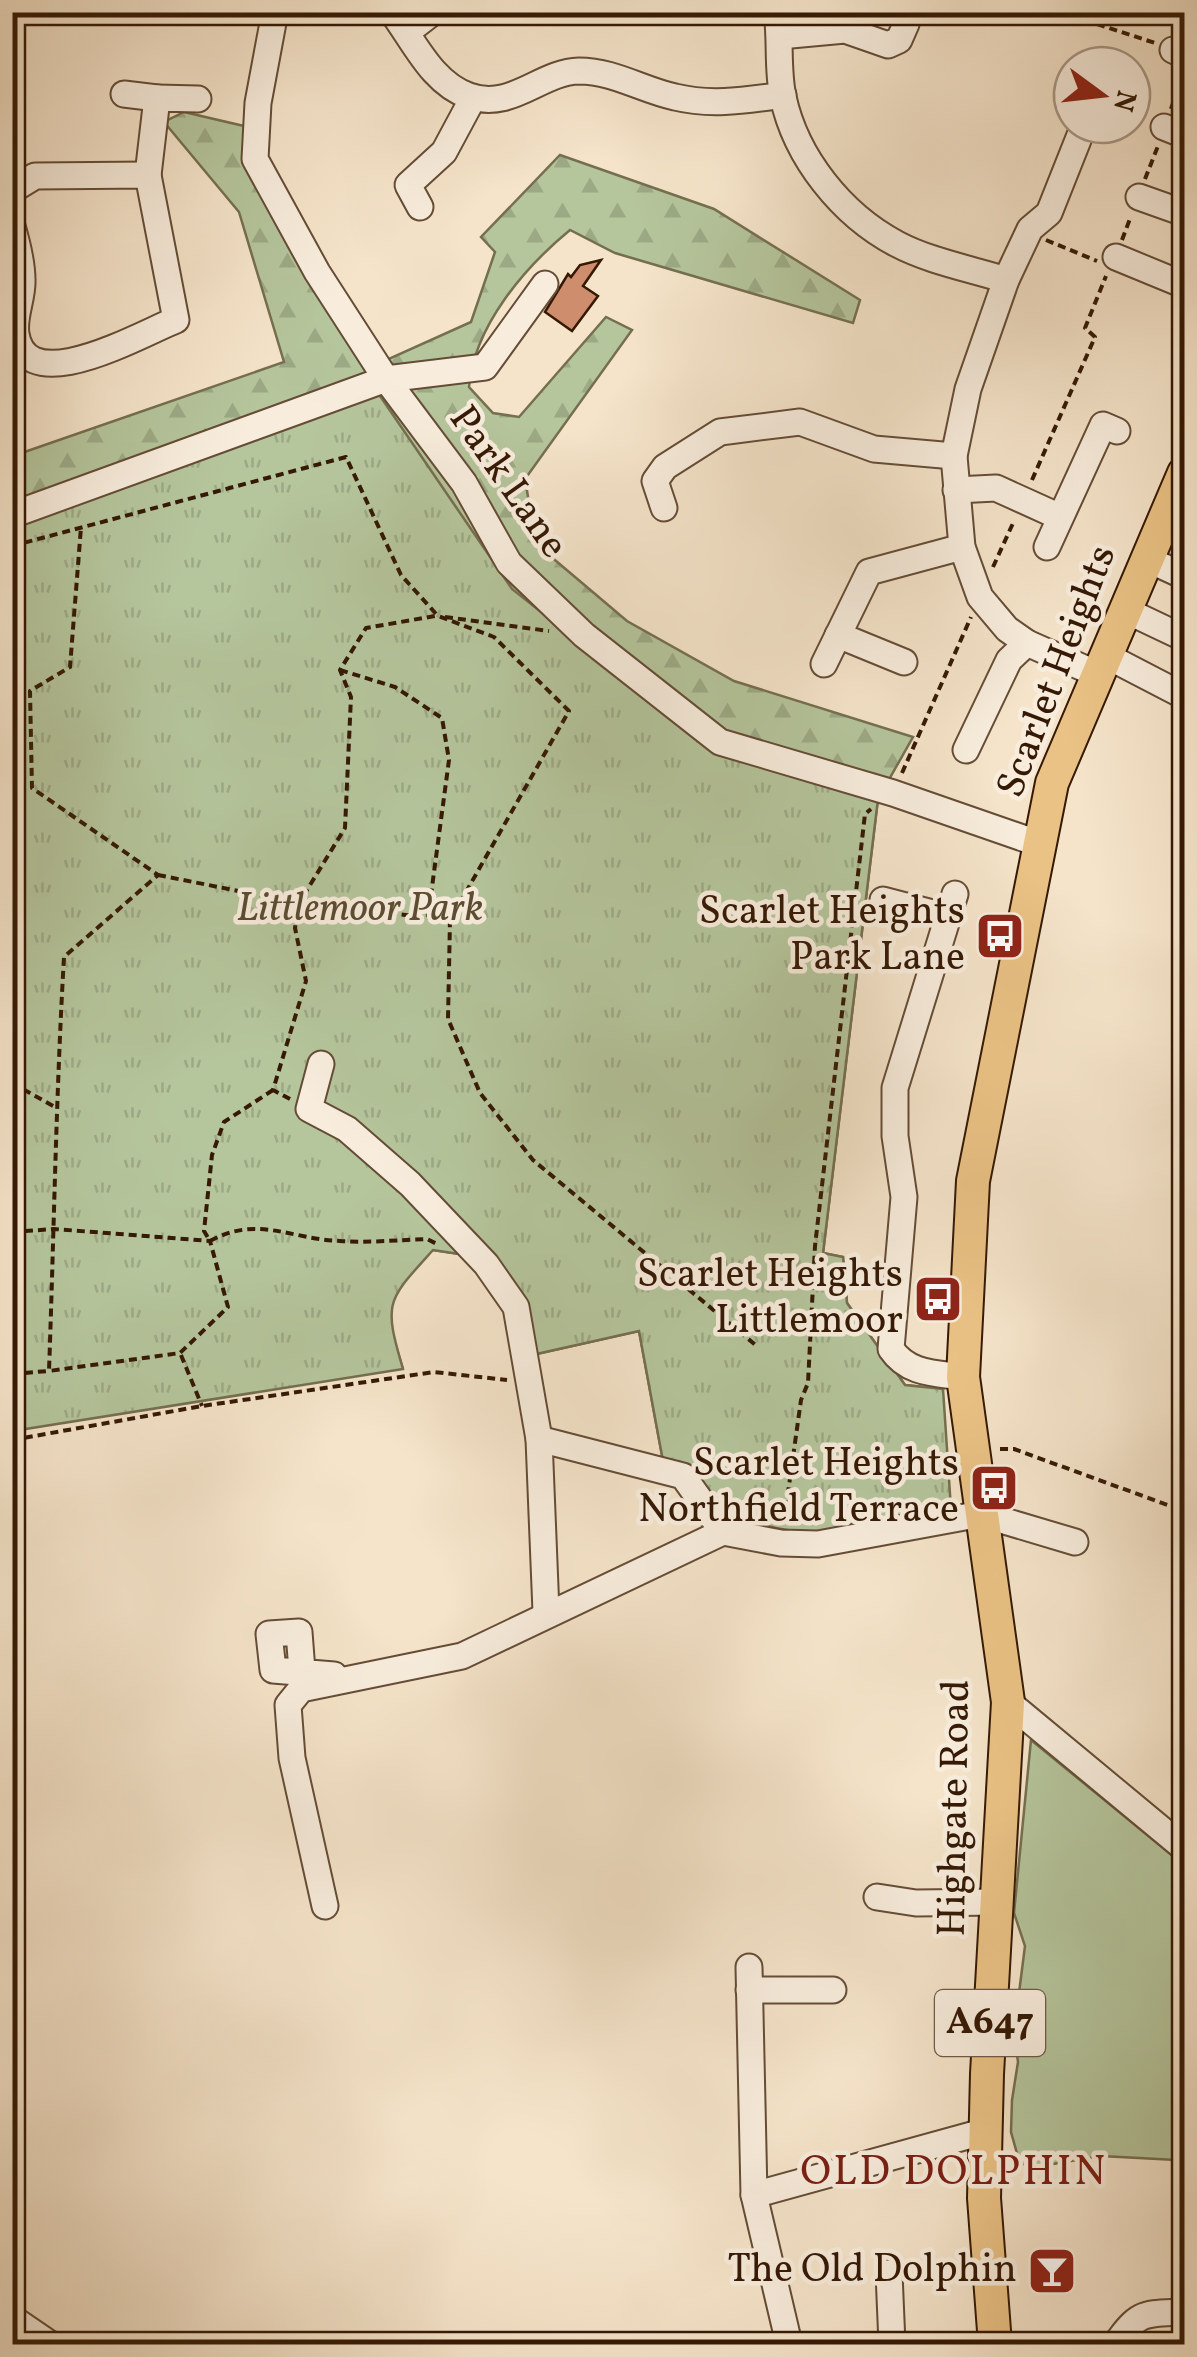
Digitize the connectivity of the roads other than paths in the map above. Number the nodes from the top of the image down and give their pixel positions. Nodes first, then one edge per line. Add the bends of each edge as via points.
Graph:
1 (275, 12) edge
2 (433, 12) edge
3 (400, 22) edge
4 (779, 24) edge
5 (906, 24) dead end
6 (124, 94) dead end
7 (782, 95) junction
8 (157, 98) junction
9 (473, 98) junction
10 (198, 99) dead end
11 (1076, 145) edge
12 (148, 176) junction
13 (12, 190) edge
14 (1138, 197) dead end
15 (420, 207) dead end
16 (1184, 213) edge
17 (12, 226) edge
18 (1113, 262) road end
19 (1006, 280) junction
20 (545, 284) dead end
21 (1184, 285) edge
22 (386, 379) junction
23 (1117, 432) dead end
24 (954, 456) junction
25 (1184, 473) edge
26 (956, 490) junction
27 (664, 508) dead end
28 (12, 516) edge
29 (1060, 516) junction
30 (1047, 546) dead end
31 (962, 547) junction
32 (1147, 559) junction
33 (1184, 576) edge
34 (1125, 610) junction
35 (838, 636) junction
36 (1184, 638) edge
37 (1027, 643) junction
38 (904, 662) dead end
39 (824, 664) dead end
40 (1101, 664) junction
41 (1184, 696) edge
42 (966, 750) dead end
43 (1040, 844) junction
44 (883, 900) dead end
45 (321, 1064) dead end
46 (962, 1377) junction
47 (539, 1439) junction
48 (982, 1514) junction
49 (723, 1532) junction
50 (1075, 1542) dead end
51 (546, 1612) junction
52 (302, 1670) dead end
53 (379, 1673) junction
54 (1008, 1702) junction
55 (1184, 1848) edge
56 (877, 1896) dead end
57 (999, 1902) junction
58 (325, 1906) dead end
59 (833, 1990) dead end
60 (986, 2131) junction
61 (754, 2194) junction
62 (889, 2273) dead end
63 (1184, 2312) edge
64 (12, 2318) edge
65 (787, 2334) dead end
66 (50, 2344) edge
67 (892, 2344) edge
68 (994, 2344) edge
69 (1116, 2344) edge

1 - 22 street, Park Lane via 255,158
2 - 3 street
3 - 9 street via 438,78
4 - 5 street via 845,30 888,46
4 - 7 street
6 - 8 street
7 - 9 street via 705,102 574,71 520,94
7 - 19 street via 818,174 868,226 900,246
8 - 10 street
8 - 12 street
9 - 15 street via 444,152 408,185
11 - 19 street via 1049,214 1028,233
12 - 13 street via 35,176
12 - 17 street via 176,320 57,368 20,350 14,330 22,279
14 - 16 street
18 - 21 street
19 - 24 street via 968,389
20 - 22 street via 485,367
22 - 28 street
22 - 43 street, Park Lane via 464,483 509,563 584,636 720,742
23 - 29 street via 1103,425
24 - 26 street
24 - 27 street via 874,449 800,422 720,432 665,466 655,481
25 - 32 main road, Scarlet Heights / A647
26 - 29 street via 996,488
26 - 31 street
29 - 30 street
31 - 35 street via 870,572
31 - 37 street via 980,596
32 - 33 street
32 - 34 main road, Scarlet Heights / A647
34 - 36 street
34 - 40 main road, Scarlet Heights / A647
35 - 38 street
35 - 39 street
37 - 40 street
37 - 42 street via 1010,660
40 - 41 street
40 - 43 main road, Scarlet Heights / A647 via 1052,783
43 - 46 main road, Scarlet Heights / A647 via 974,1181
44 - 46 street via 952,906 895,1088 904,1197 891,1349 916,1370
45 - 47 street via 309,1109 346,1129 398,1173 486,1264 516,1307
46 - 48 main road, A647
47 - 49 street via 683,1476
47 - 51 street
48 - 49 street via 818,1544
48 - 50 street
48 - 54 main road, Highgate Road / A647
49 - 51 street
51 - 53 street via 462,1656
52 - 53 street
53 - 58 street via 301,1688 288,1706 292,1758
54 - 55 street
54 - 57 main road, Highgate Road / A647
56 - 57 street via 916,1903
57 - 60 main road, Highgate Road / A647
59 - 61 street via 749,1979
60 - 61 street
60 - 68 main road, Highgate Road / A647
61 - 65 street
62 - 67 street
63 - 69 street via 1143,2314
64 - 66 street

